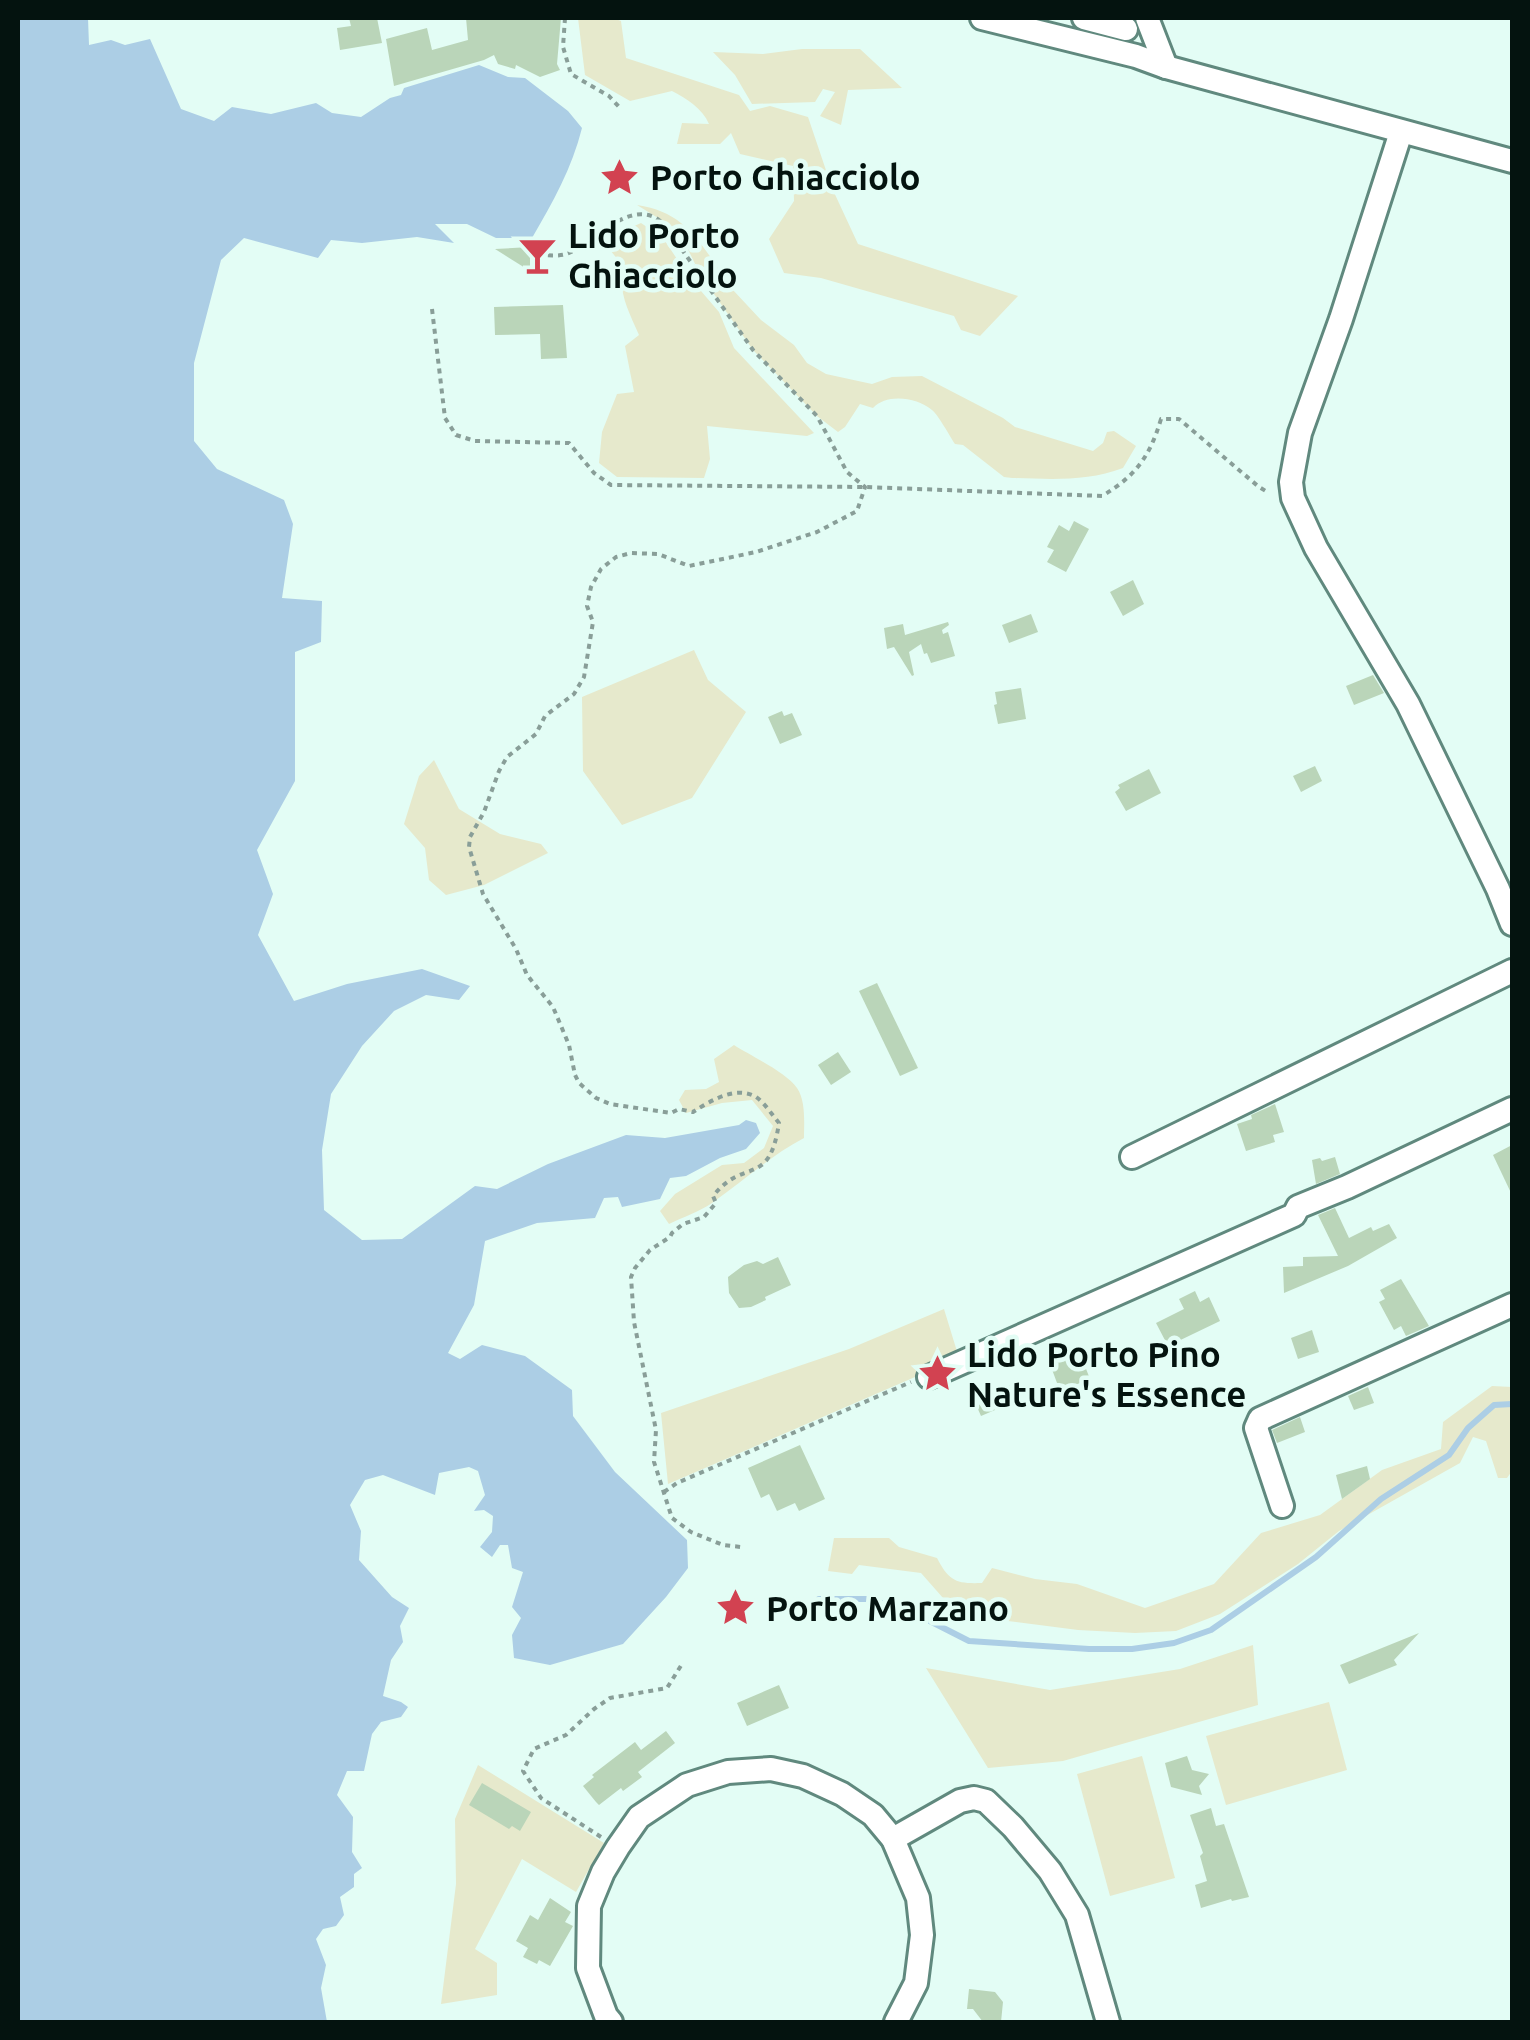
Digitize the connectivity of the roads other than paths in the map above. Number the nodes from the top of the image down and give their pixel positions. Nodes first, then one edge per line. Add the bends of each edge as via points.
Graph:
1 (983, 18) edge
2 (1084, 18) edge
3 (1133, 21) edge
4 (1136, 56) junction
5 (1166, 66) junction
6 (1402, 132) junction
7 (1512, 162) edge
8 (1512, 924) edge
9 (1512, 971) edge
10 (1512, 1109) edge
11 (1132, 1157) dead end
12 (1512, 1304) edge
13 (929, 1377) road end
14 (1282, 1506) dead end
15 (894, 1839) junction
16 (611, 2022) edge
17 (896, 2022) edge
18 (1108, 2022) edge

1 - 4 street
2 - 3 street
3 - 4 street
3 - 5 street
4 - 5 street
5 - 6 street
6 - 7 street
6 - 8 street via 1300,433 1293,498 1408,704
9 - 11 street
10 - 13 street via 1298,1207 1294,1215
12 - 14 street via 1260,1418 1256,1428
15 - 16 street via 874,1815 802,1776 771,1769 686,1784 638,1817 589,1906 588,1968
15 - 17 street via 918,1898 922,1935 916,1983
15 - 18 street via 960,1801 986,1801 1050,1871 1076,1915

